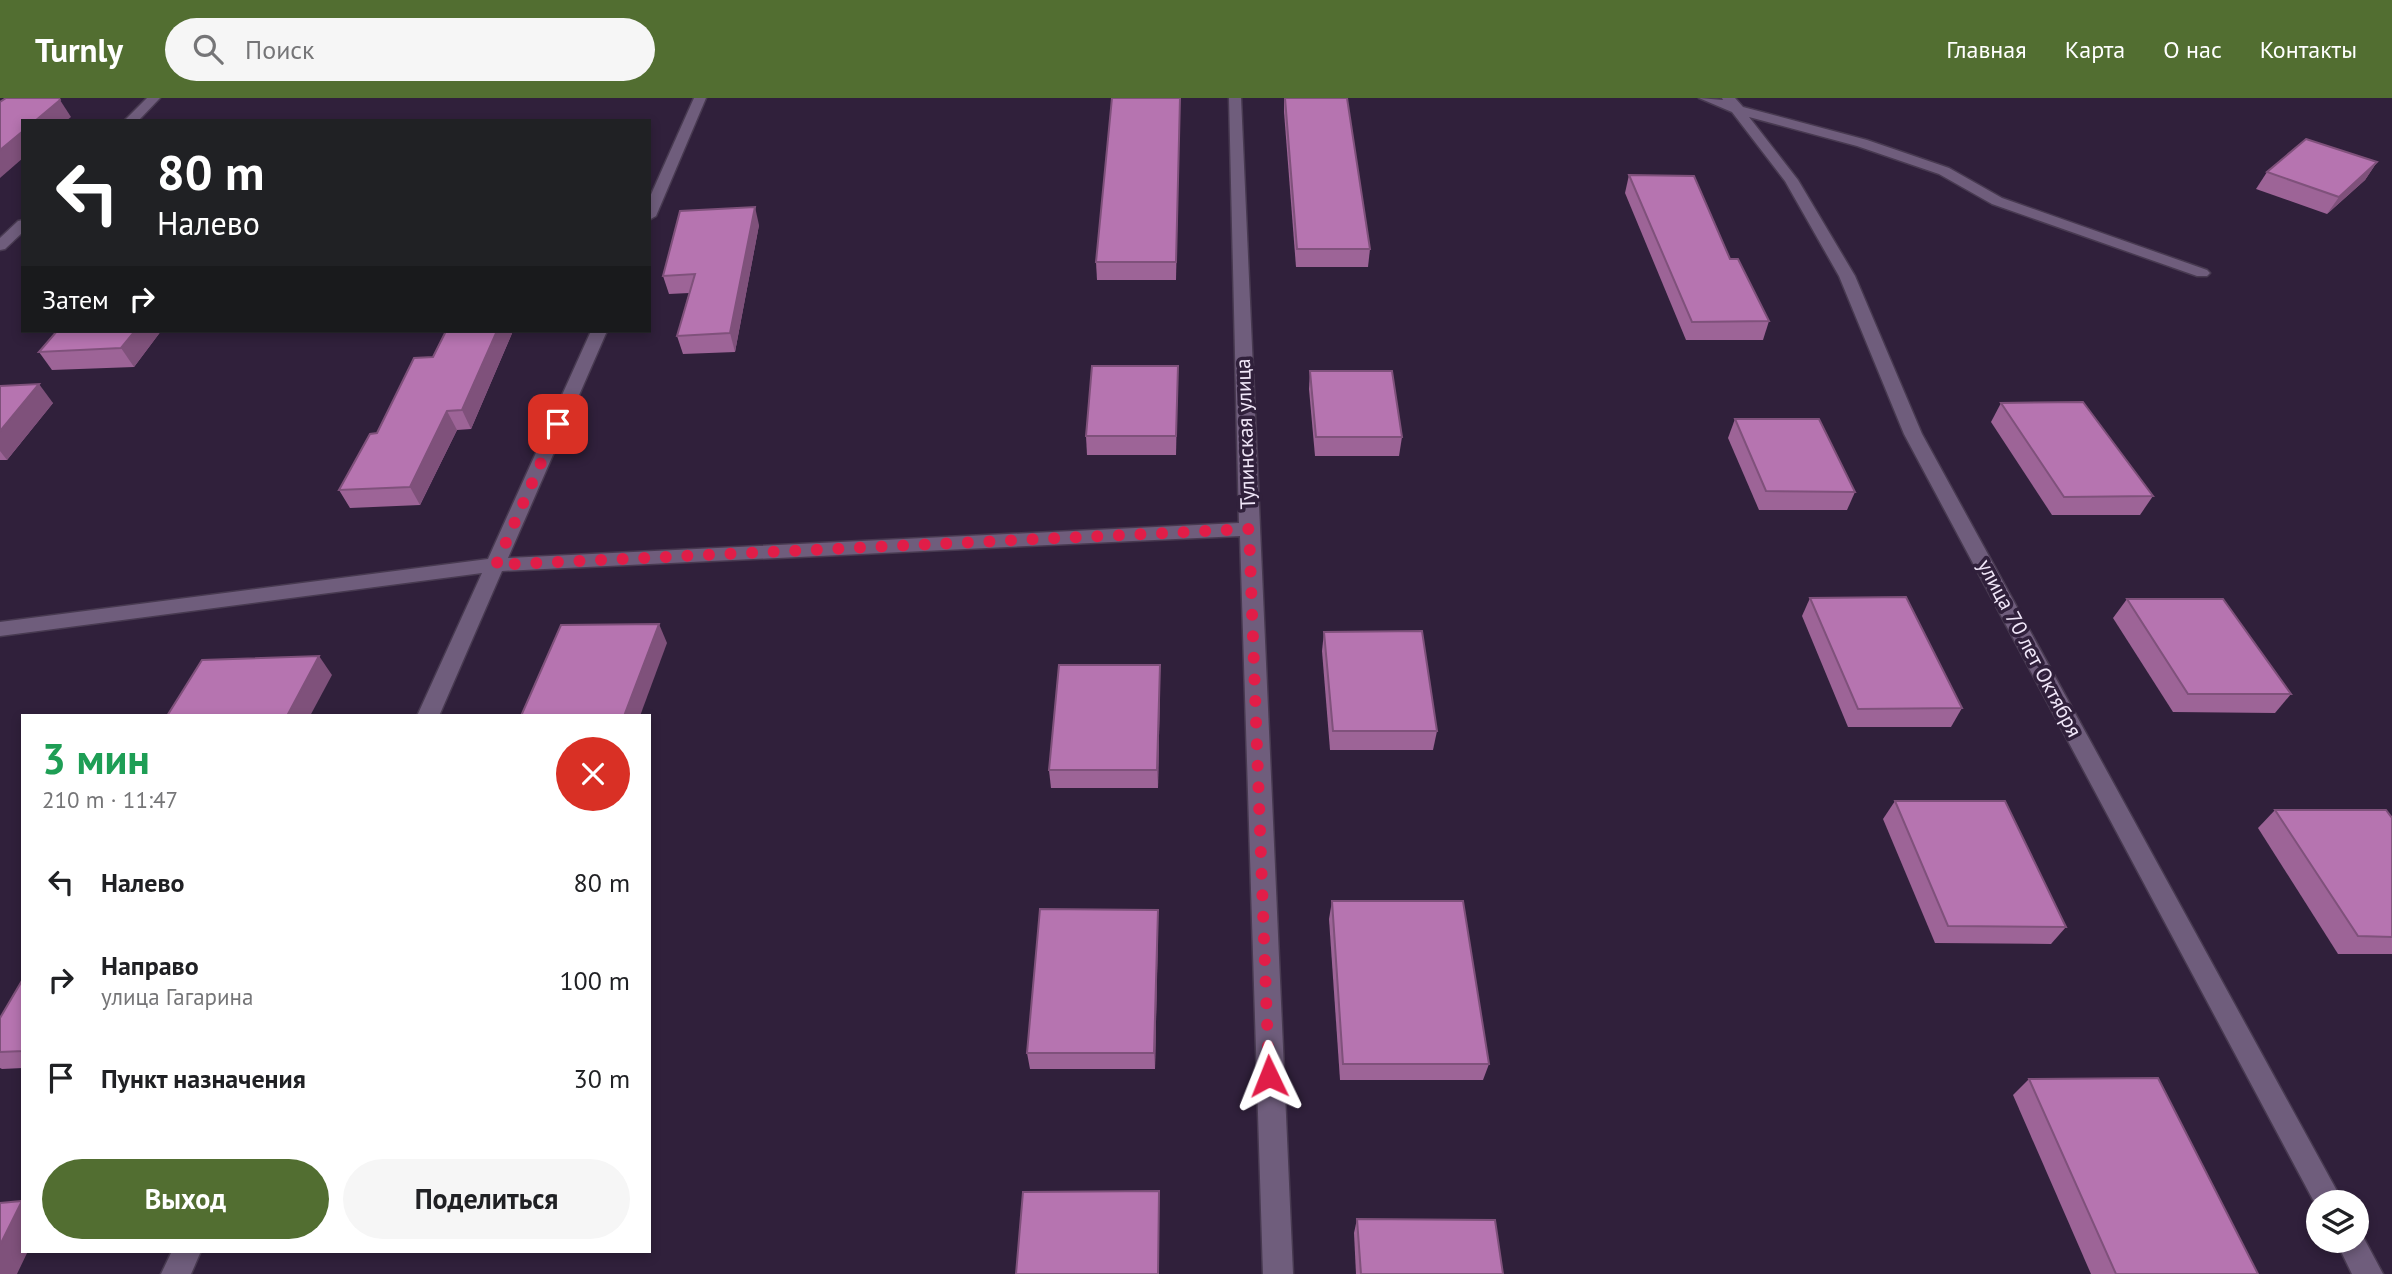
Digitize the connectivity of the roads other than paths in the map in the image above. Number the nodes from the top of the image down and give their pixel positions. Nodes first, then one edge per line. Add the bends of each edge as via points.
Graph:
1 (154, 98) edge
2 (700, 98) edge
3 (1235, 98) edge
4 (1705, 98) edge
5 (1733, 104) edge
6 (132, 119) edge
7 (651, 211) edge
8 (21, 226) edge
9 (0, 246) edge
10 (2202, 273) dead end
11 (598, 333) edge
12 (1249, 529) junction
13 (496, 565) junction
14 (0, 628) edge
15 (429, 714) edge
16 (2322, 1190) edge
17 (186, 1253) edge
18 (2357, 1253) edge
19 (176, 1274) edge
20 (1278, 1274) edge
21 (2368, 1274) edge

1 - 6 street
2 - 7 street
3 - 12 street, Тулинская улица
4 - 5 street
5 - 10 street via 1944,171 1997,201
5 - 16 street, улица 70 лет Октября via 1791,180 1847,276 1913,434
8 - 9 street
11 - 13 street
12 - 13 street
12 - 20 street, Тулинская улица
13 - 14 street
13 - 15 street
17 - 19 street
18 - 21 street

